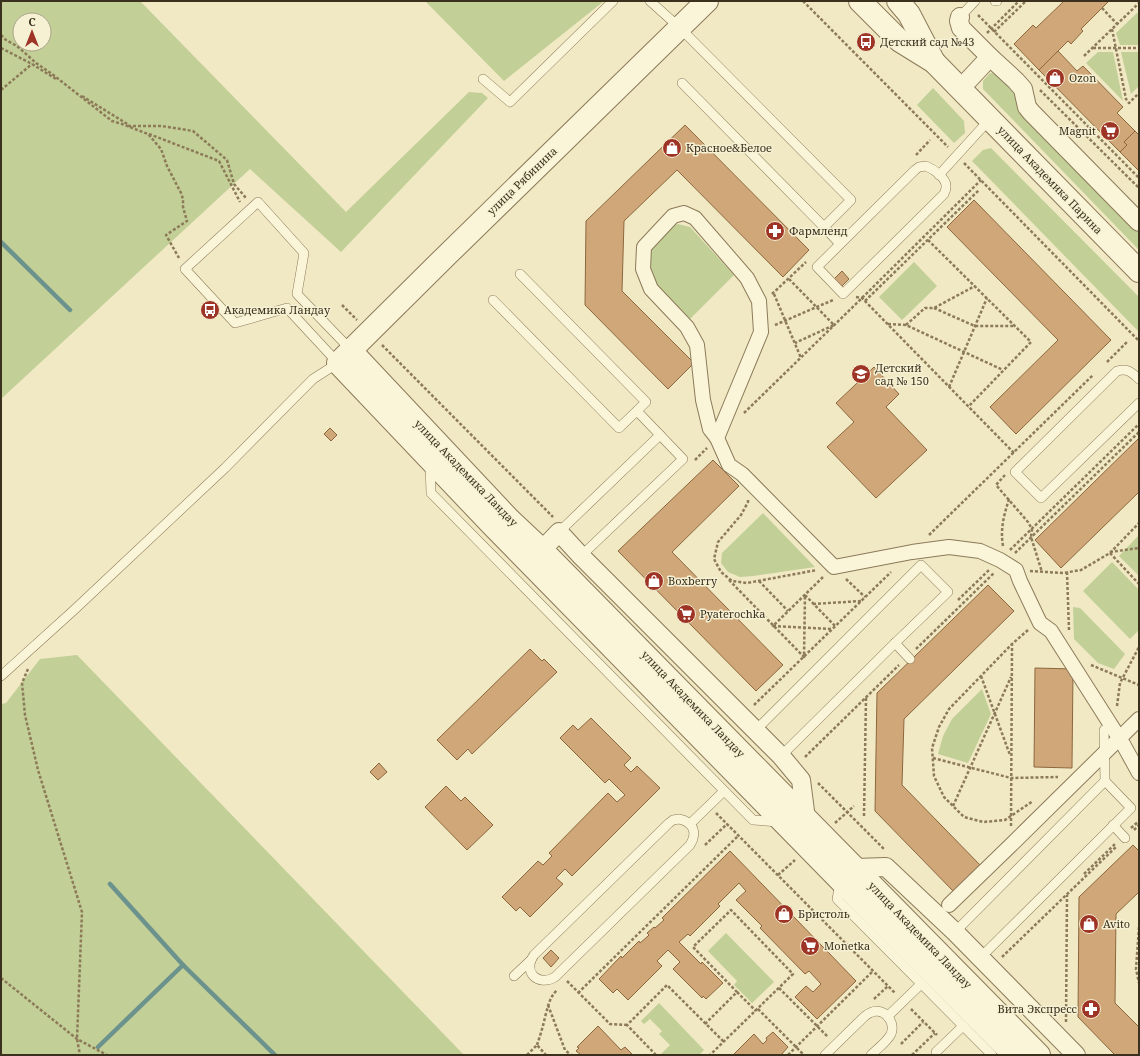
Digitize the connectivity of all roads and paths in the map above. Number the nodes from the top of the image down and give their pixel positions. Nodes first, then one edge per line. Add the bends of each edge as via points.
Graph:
1 (613, 1) edge
2 (650, 1) edge
3 (707, 1) edge
4 (803, 1) edge
5 (860, 1) edge
6 (898, 1) edge
7 (1019, 1) edge
8 (1026, 1) edge
9 (1139, 3) edge
10 (1137, 6) edge
11 (969, 8) edge
12 (1102, 8) dead end
13 (1117, 24) junction
14 (680, 28) junction
15 (991, 29) junction
16 (1112, 29) junction
17 (994, 32) junction
18 (985, 34) dead end
19 (1, 35) edge
20 (1, 48) edge
21 (1092, 48) junction
22 (1116, 48) junction
23 (1139, 48) edge
24 (1084, 56) dead end
25 (990, 57) junction
26 (934, 62) junction
27 (32, 64) junction
28 (482, 79) dead end
29 (682, 83) dead end
30 (960, 89) junction
31 (1040, 89) dead end
32 (1, 90) edge
33 (1139, 93) edge
34 (990, 119) junction
35 (127, 126) dead end
36 (956, 156) junction
37 (939, 174) junction
38 (1139, 178) edge
39 (981, 180) junction
40 (1139, 188) edge
41 (979, 190) dead end
42 (249, 200) dead end
43 (246, 213) junction
44 (1139, 222) edge
45 (824, 227) junction
46 (928, 240) junction
47 (840, 244) junction
48 (185, 269) junction
49 (1139, 271) edge
50 (520, 274) dead end
51 (789, 279) dead end
52 (975, 286) junction
53 (774, 294) dead end
54 (854, 296) dead end
55 (862, 298) junction
56 (987, 298) junction
57 (835, 299) dead end
58 (493, 300) dead end
59 (865, 301) junction
60 (816, 307) junction
61 (934, 308) junction
62 (785, 321) junction
63 (888, 324) junction
64 (834, 325) junction
65 (906, 325) junction
66 (975, 326) junction
67 (1015, 326) junction
68 (761, 332) junction
69 (1139, 341) edge
70 (1127, 342) dead end
71 (795, 343) junction
72 (964, 353) junction
73 (344, 357) junction
74 (801, 358) junction
75 (1104, 364) dead end
76 (1004, 370) junction
77 (1098, 370) dead end
78 (1139, 378) edge
79 (949, 387) junction
80 (1139, 403) edge
81 (968, 407) junction
82 (637, 411) junction
83 (740, 417) dead end
84 (1139, 424) edge
85 (1139, 432) edge
86 (660, 435) junction
87 (718, 438) junction
88 (1014, 453) junction
89 (430, 458) junction
90 (1014, 458) dead end
91 (690, 465) dead end
92 (1005, 474) dead end
93 (746, 495) dead end
94 (1009, 499) junction
95 (1139, 522) edge
96 (1032, 529) junction
97 (559, 532) junction
98 (1030, 537) junction
99 (1139, 548) edge
100 (542, 550) junction
101 (912, 552) junction
102 (1110, 552) junction
103 (581, 556) junction
104 (1006, 562) junction
105 (834, 567) junction
106 (721, 572) junction
107 (1042, 572) junction
108 (1067, 572) junction
109 (759, 581) junction
110 (1139, 584) edge
111 (805, 595) junction
112 (865, 597) junction
113 (862, 601) junction
114 (955, 603) dead end
115 (813, 604) junction
116 (788, 611) junction
117 (1040, 623) junction
118 (773, 626) junction
119 (804, 628) junction
120 (834, 628) junction
121 (894, 643) junction
122 (1012, 644) junction
123 (1139, 647) edge
124 (1068, 655) junction
125 (804, 657) junction
126 (910, 659) dead end
127 (30, 666) dead end
128 (1012, 675) junction
129 (1, 676) edge
130 (981, 676) junction
131 (1122, 678) junction
132 (1139, 685) edge
133 (866, 698) dead end
134 (754, 705) dead end
135 (994, 712) junction
136 (1139, 718) edge
137 (756, 730) junction
138 (1112, 733) junction
139 (1104, 753) junction
140 (781, 756) junction
141 (1011, 756) junction
142 (933, 758) junction
143 (970, 767) junction
144 (1139, 772) edge
145 (1062, 777) dead end
146 (1011, 778) junction
147 (1105, 782) junction
148 (724, 791) junction
149 (1037, 799) dead end
150 (709, 806) junction
151 (953, 806) junction
152 (864, 816) dead end
153 (1011, 816) junction
154 (806, 819) junction
155 (784, 823) junction
156 (690, 824) junction
157 (1139, 824) edge
158 (1113, 825) junction
159 (738, 835) junction
160 (1126, 838) junction
161 (1010, 846) junction
162 (848, 874) junction
163 (1066, 894) junction
164 (949, 905) dead end
165 (1139, 927) edge
166 (955, 932) junction
167 (980, 958) junction
168 (1001, 958) dead end
169 (531, 960) junction
170 (873, 971) junction
171 (514, 976) dead end
172 (1, 978) edge
173 (567, 981) dead end
174 (1139, 983) edge
175 (921, 984) junction
176 (779, 988) junction
177 (578, 992) junction
178 (737, 992) junction
179 (903, 1001) junction
180 (548, 1005) dead end
181 (757, 1010) junction
182 (888, 1016) junction
183 (923, 1022) junction
184 (1066, 1022) dead end
185 (705, 1024) junction
186 (627, 1025) junction
187 (817, 1026) junction
188 (963, 1026) junction
189 (935, 1033) junction
190 (77, 1039) junction
191 (831, 1041) dead end
192 (724, 1042) junction
193 (900, 1044) dead end
194 (945, 1044) junction
195 (796, 1047) junction
196 (936, 1052) dead end
197 (80, 1055) edge
198 (107, 1055) edge
199 (527, 1055) edge
200 (546, 1055) edge
201 (571, 1055) edge
202 (656, 1055) edge
203 (710, 1055) edge
204 (788, 1055) edge
205 (804, 1055) edge
206 (825, 1055) edge
207 (871, 1055) edge
208 (912, 1055) edge
209 (992, 1055) edge
210 (1014, 1055) edge
211 (1038, 1055) edge
212 (1076, 1055) edge

1 - 28 lane via 510,102
2 - 14 lane
3 - 14 street, улица Рябинина
4 - 36 path
5 - 26 street, улица Академика Парина via 900,41
6 - 26 street, улица Академика Парина via 909,14
7 - 15 path
8 - 17 path
9 - 10 path
10 - 13 path
11 - 15 path
11 - 25 street via 959,21 961,28
12 - 13 path
13 - 16 path
14 - 45 lane via 850,200
14 - 73 street, улица Рябинина
15 - 17 path
15 - 18 path
16 - 21 path
16 - 22 path
17 - 38 path
19 - 48 path via 112,121 148,134 161,149 181,193 187,221 166,236
20 - 27 path
21 - 22 path
21 - 24 path
22 - 23 path
22 - 33 path via 1126,99 1129,103
25 - 30 street
25 - 44 street via 1023,89 1027,107 1031,112
26 - 30 street, улица Академика Парина
27 - 32 path
27 - 43 path via 135,129 219,160
29 - 45 lane
30 - 34 street, улица Академика Парина
31 - 40 path
34 - 36 lane
34 - 49 street, улица Академика Парина
35 - 42 path via 162,126 193,132 227,160 234,184
36 - 37 lane
36 - 39 path
37 - 47 lane via 926,166 919,167
37 - 47 lane via 945,181 944,194 843,294 816,267
39 - 55 path
39 - 69 path
41 - 46 path
43 - 48 lane
43 - 73 lane via 258,202 304,253 297,294
45 - 47 lane
46 - 52 path
46 - 59 path
48 - 73 lane via 234,323 287,308
50 - 82 lane via 646,402
51 - 60 path
52 - 56 path
52 - 61 path
53 - 62 path
54 - 55 path
55 - 59 path
55 - 64 path
56 - 66 path
56 - 67 path
57 - 60 path
58 - 82 lane via 619,428
59 - 63 path
60 - 62 path
60 - 64 path
61 - 65 path via 925,308
61 - 66 path
62 - 68 path
62 - 71 path
63 - 65 path
63 - 79 path
64 - 71 path
64 - 74 path
65 - 72 path
66 - 67 path
66 - 72 path
67 - 76 path via 1031,342
68 - 87 street
68 - 87 street via 760,301 746,278 695,218 684,213 673,216 644,247 643,269 651,289 687,327 697,345 703,400 710,429
70 - 75 path
71 - 74 path
72 - 76 path
72 - 79 path
73 - 89 street, улица Академика Ландау
73 - 100 street, улица Академика Ландау
73 - 129 lane via 313,379 225,468
74 - 83 path
76 - 81 path
77 - 88 path
78 - 80 lane via 1124,369 1118,371 1015,472 1041,498
79 - 81 path
81 - 88 path
82 - 86 lane
84 - 96 path
85 - 98 path
86 - 97 lane
86 - 103 lane via 683,459
87 - 91 path
87 - 105 street via 729,465 742,474
88 - 90 path
88 - 101 path
89 - 148 lane via 432,493
89 - 155 street, улица Академика Ландау via 492,525
92 - 94 path via 996,485
93 - 106 path via 748,502 741,516 718,542 714,559
94 - 96 path
94 - 104 path via 1003,519 1002,540
95 - 102 path
96 - 98 path
96 - 104 path
97 - 100 street
97 - 103 street
98 - 104 path
98 - 107 path
99 - 102 path
100 - 154 street, улица Академика Ландау
101 - 104 street via 949,547 980,551
101 - 105 street
101 - 112 path
102 - 108 path via 1081,570
102 - 110 path
103 - 137 street
104 - 107 path
104 - 114 path
104 - 117 street via 1020,581
105 - 109 path
105 - 111 path
105 - 112 path
106 - 109 path via 732,581
106 - 118 path
107 - 108 path
108 - 124 path
109 - 116 path
111 - 115 path
111 - 116 path
111 - 119 path
112 - 113 path
113 - 115 path
113 - 120 path
115 - 120 path
116 - 118 path
117 - 122 path via 1028,629
117 - 124 street via 1051,631
118 - 119 path
118 - 125 path
119 - 120 path
119 - 125 path
120 - 125 path
121 - 126 lane
121 - 137 lane via 948,592 920,565
121 - 140 lane
122 - 128 path
122 - 130 path
123 - 131 path
124 - 131 path
124 - 138 street
125 - 134 path
127 - 190 path via 22,683 25,715 38,770 82,912
128 - 135 path
128 - 141 path
130 - 135 path
130 - 142 path via 949,709 932,748
131 - 132 path
131 - 138 path
133 - 152 path
135 - 141 path
135 - 143 path
136 - 138 street
137 - 140 street
138 - 139 street
138 - 144 street
139 - 147 lane
139 - 161 street
140 - 154 street via 801,780
141 - 146 path
142 - 143 path
142 - 151 path via 934,776 944,797
143 - 146 path
143 - 151 path
145 - 146 path
146 - 153 path
147 - 158 lane via 1131,808
147 - 166 lane
148 - 150 lane
148 - 155 lane via 754,820
149 - 153 path
150 - 156 lane
150 - 159 path
151 - 153 path via 964,817 983,822 1005,820
153 - 161 path
154 - 162 street, улица Академика Ландау
155 - 162 street, улица Академика Ландау
156 - 169 lane via 679,819 668,824
156 - 169 lane via 694,834 690,845 555,977 550,980 539,980 531,972
157 - 160 path
158 - 160 lane
158 - 167 lane
159 - 170 path
159 - 177 path
160 - 163 path
161 - 164 street
162 - 166 street via 886,867
162 - 175 lane via 837,899
162 - 210 street, улица Академика Ландау via 884,925
162 - 211 street, улица Академика Ландау
163 - 168 path
163 - 184 path
165 - 174 path via 1136,969
166 - 167 street
167 - 212 street
169 - 171 lane
170 - 179 path
170 - 187 path
172 - 190 path
173 - 177 path
175 - 179 lane
175 - 188 lane
176 - 178 path via 793,974 731,910 693,947
176 - 181 path
176 - 187 path
177 - 186 path via 610,1024
178 - 181 path
178 - 185 path
179 - 182 lane
179 - 183 path
180 - 201 path via 565,1050
181 - 192 path
181 - 195 path
182 - 206 lane via 877,1011 870,1012
182 - 207 lane via 891,1021 891,1034
183 - 189 path
183 - 193 path
185 - 186 path via 667,985
185 - 192 path
186 - 202 path
187 - 191 path
187 - 195 path
188 - 194 lane
188 - 209 lane
189 - 194 path
189 - 208 path
190 - 197 path
190 - 198 path
192 - 203 path
194 - 196 lane
195 - 204 path
195 - 205 path
199 - 200 path via 537,1045

